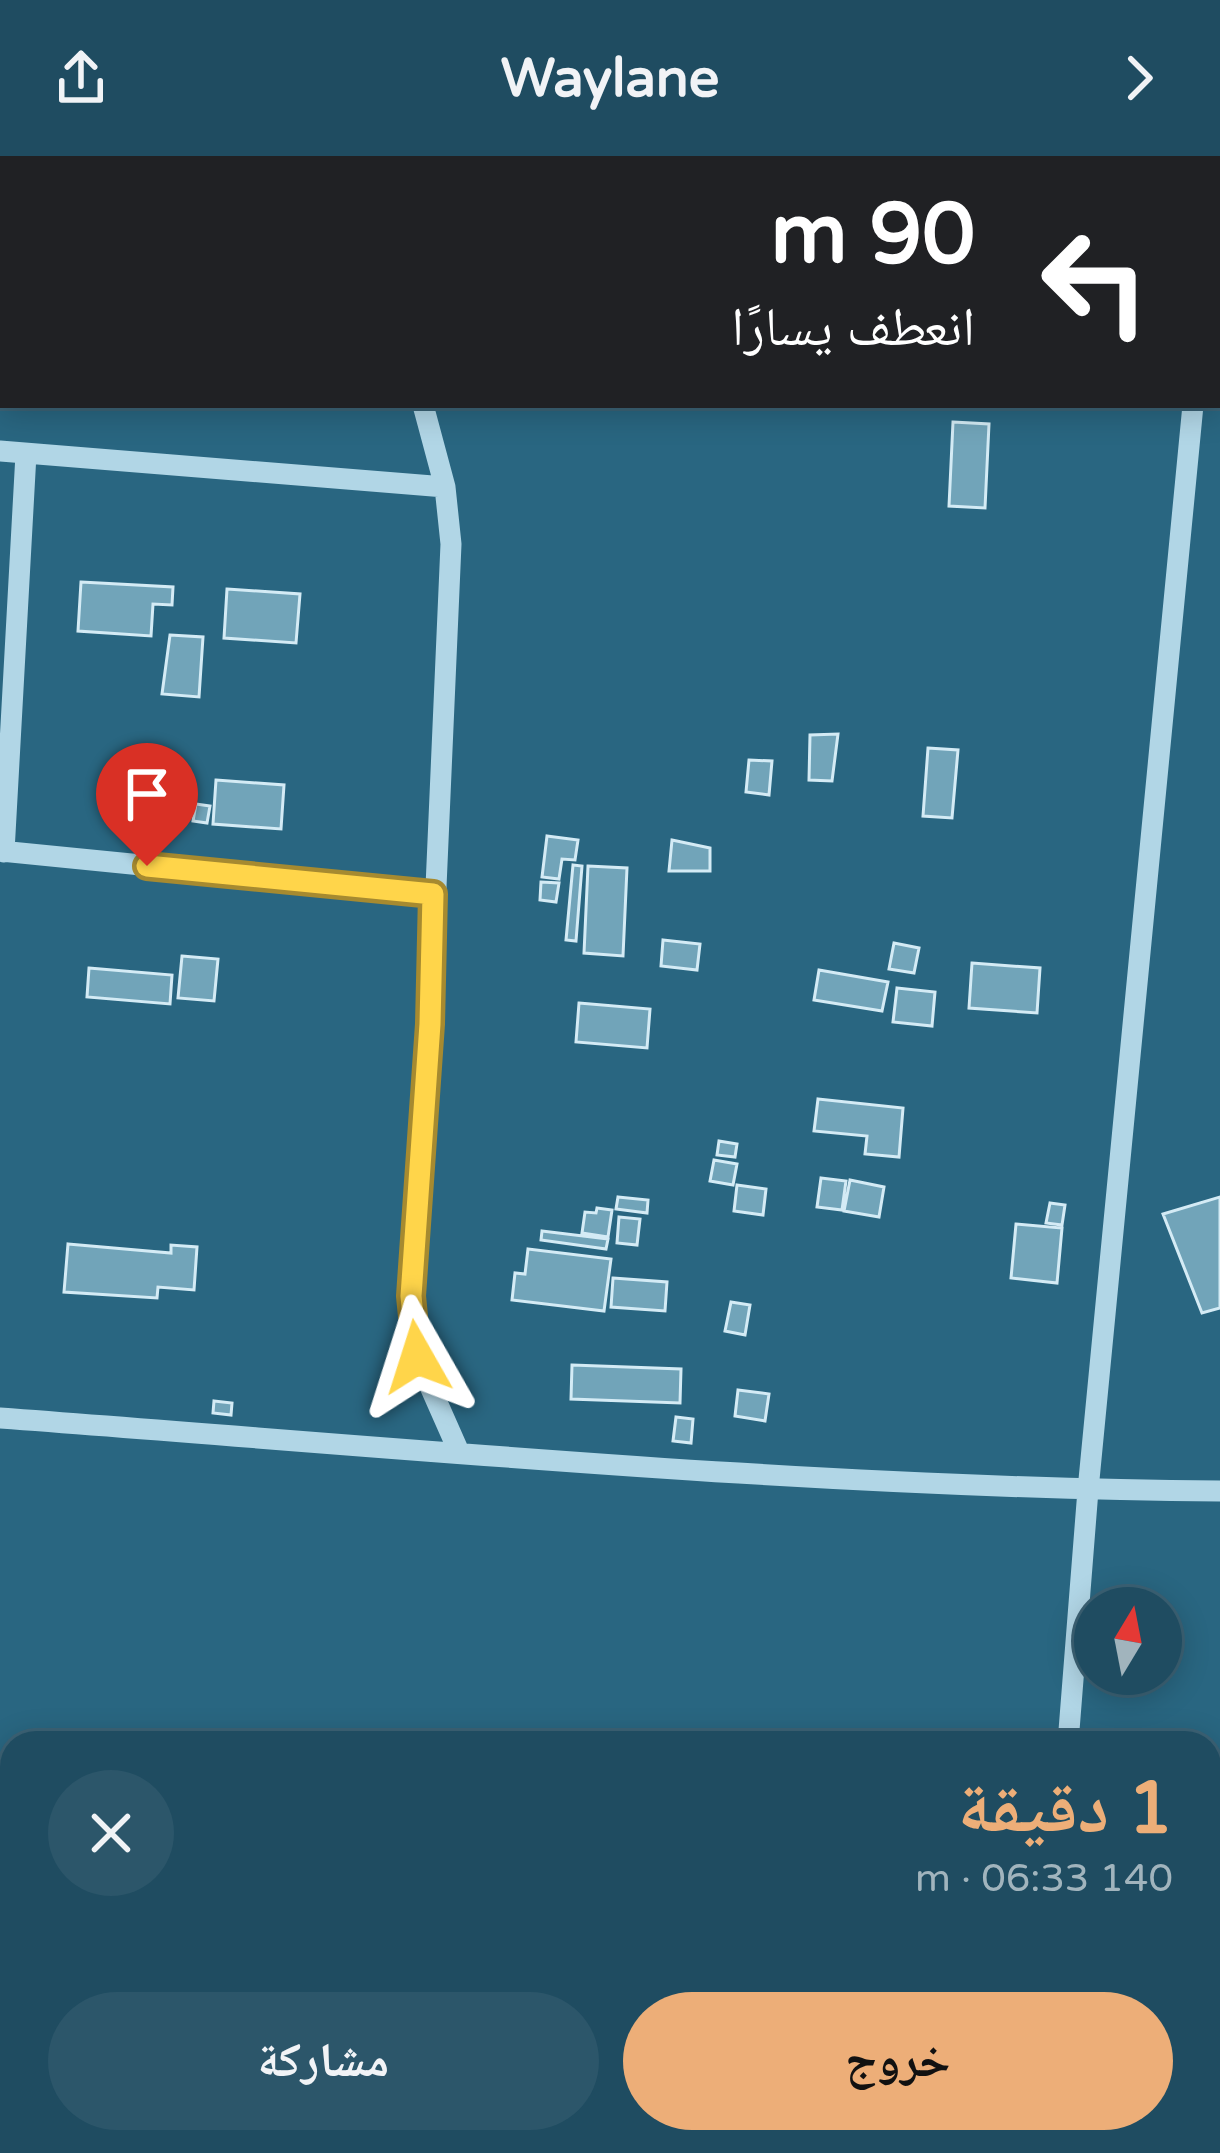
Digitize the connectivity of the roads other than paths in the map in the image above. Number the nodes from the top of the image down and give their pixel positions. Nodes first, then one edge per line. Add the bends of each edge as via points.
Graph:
1 (424, 408) edge
2 (1193, 408) edge
3 (0, 451) edge
4 (26, 454) junction
5 (445, 487) junction
6 (2, 852) edge
7 (433, 894) junction
8 (0, 1418) edge
9 (459, 1452) junction
10 (1088, 1490) junction
11 (1220, 1491) edge
12 (1069, 1731) edge

1 - 5 street
2 - 10 street
3 - 4 street
4 - 5 street
4 - 6 street
5 - 7 street via 451,544
6 - 7 street
7 - 9 street via 411,1296 417,1357
8 - 9 street
9 - 10 street
10 - 11 street
10 - 12 street

